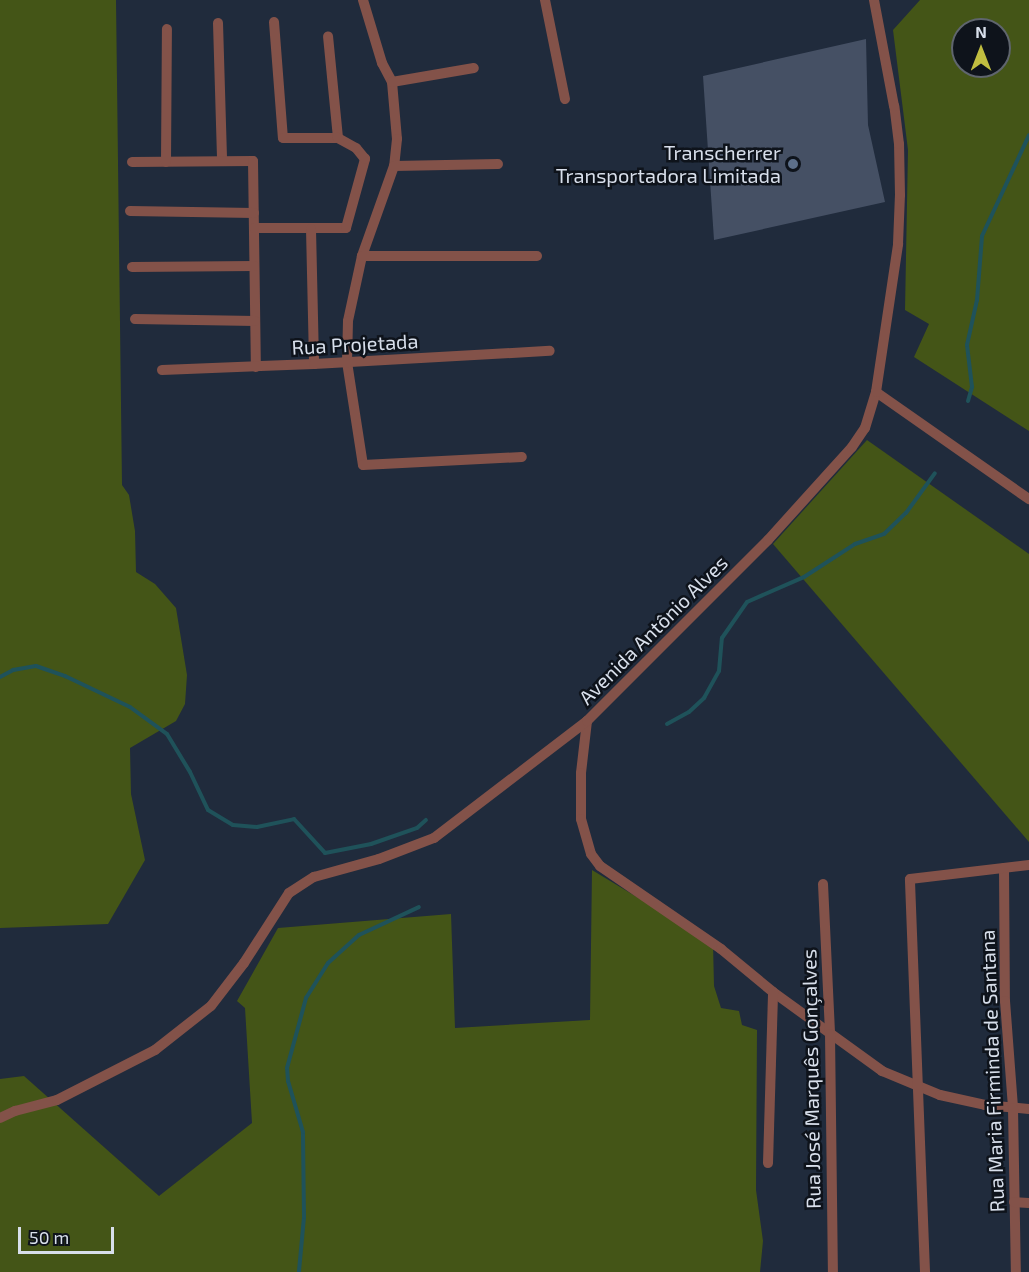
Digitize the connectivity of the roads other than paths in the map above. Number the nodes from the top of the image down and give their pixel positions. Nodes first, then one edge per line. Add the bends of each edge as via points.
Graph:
1 (363, 0) edge
2 (545, 0) edge
3 (874, 0) edge
4 (274, 22) dead end
5 (218, 23) dead end
6 (167, 29) dead end
7 (328, 36) dead end
8 (474, 68) dead end
9 (392, 82) junction
10 (565, 99) dead end
11 (338, 138) junction
12 (222, 161) junction
13 (132, 162) dead end
14 (166, 162) junction
15 (498, 164) dead end
16 (394, 166) junction
17 (130, 211) dead end
18 (254, 213) junction
19 (254, 228) junction
20 (311, 229) junction
21 (362, 256) junction
22 (537, 256) dead end
23 (132, 267) dead end
24 (254, 267) junction
25 (135, 319) dead end
26 (255, 321) junction
27 (550, 351) dead end
28 (347, 362) junction
29 (314, 364) junction
30 (256, 367) junction
31 (162, 370) dead end
32 (876, 392) junction
33 (522, 457) dead end
34 (1029, 500) edge
35 (587, 721) junction
36 (1029, 865) edge
37 (1004, 868) junction
38 (823, 884) dead end
39 (773, 992) junction
40 (830, 1034) junction
41 (919, 1088) junction
42 (1013, 1108) junction
43 (1029, 1109) edge
44 (0, 1118) edge
45 (768, 1163) dead end
46 (1014, 1202) junction
47 (1029, 1203) edge
48 (833, 1272) edge
49 (925, 1272) edge
50 (1016, 1272) edge

1 - 9 street via 378,52
2 - 10 street
3 - 32 street, Avenida Antônio Alves via 894,106 900,195 898,244
4 - 11 street via 283,138
5 - 12 street
6 - 14 street
7 - 11 street
8 - 9 street
9 - 16 street via 397,119
11 - 20 street via 356,148 365,159 346,228
12 - 14 street
12 - 18 street via 254,161
13 - 14 street
15 - 16 street
16 - 21 street
17 - 18 street
18 - 19 street
19 - 20 street
19 - 24 street
20 - 29 street
21 - 22 street
21 - 28 street via 348,321
23 - 24 street
24 - 26 street
25 - 26 street
26 - 30 street
27 - 28 street, Rua Projetada
28 - 29 street, Rua Projetada
28 - 33 street via 363,465
29 - 30 street, Rua Projetada
30 - 31 street, Rua Projetada
32 - 34 street
32 - 35 street, Avenida Antônio Alves via 865,428 852,447 768,540
35 - 39 street, Avenida Antônio Alves via 580,773 581,819 591,854 600,866 712,943
35 - 44 street via 434,838 379,859 314,876 289,892 211,1006 155,1050 57,1100
36 - 37 street
37 - 41 street via 910,879
37 - 42 street, Rua Maria Firminda de Santana via 1005,1001
38 - 40 street, Rua José Marquês Gonçalves
39 - 40 street, Avenida Antônio Alves
39 - 45 street
40 - 41 street, Avenida Antônio Alves via 882,1071
40 - 48 street, Rua José Marquês Gonçalves
41 - 42 street, Avenida Antônio Alves via 964,1101
41 - 49 street
42 - 43 street, Avenida Antônio Alves
42 - 46 street, Rua Maria Firminda de Santana
46 - 47 street
46 - 50 street, Rua Maria Firminda de Santana

